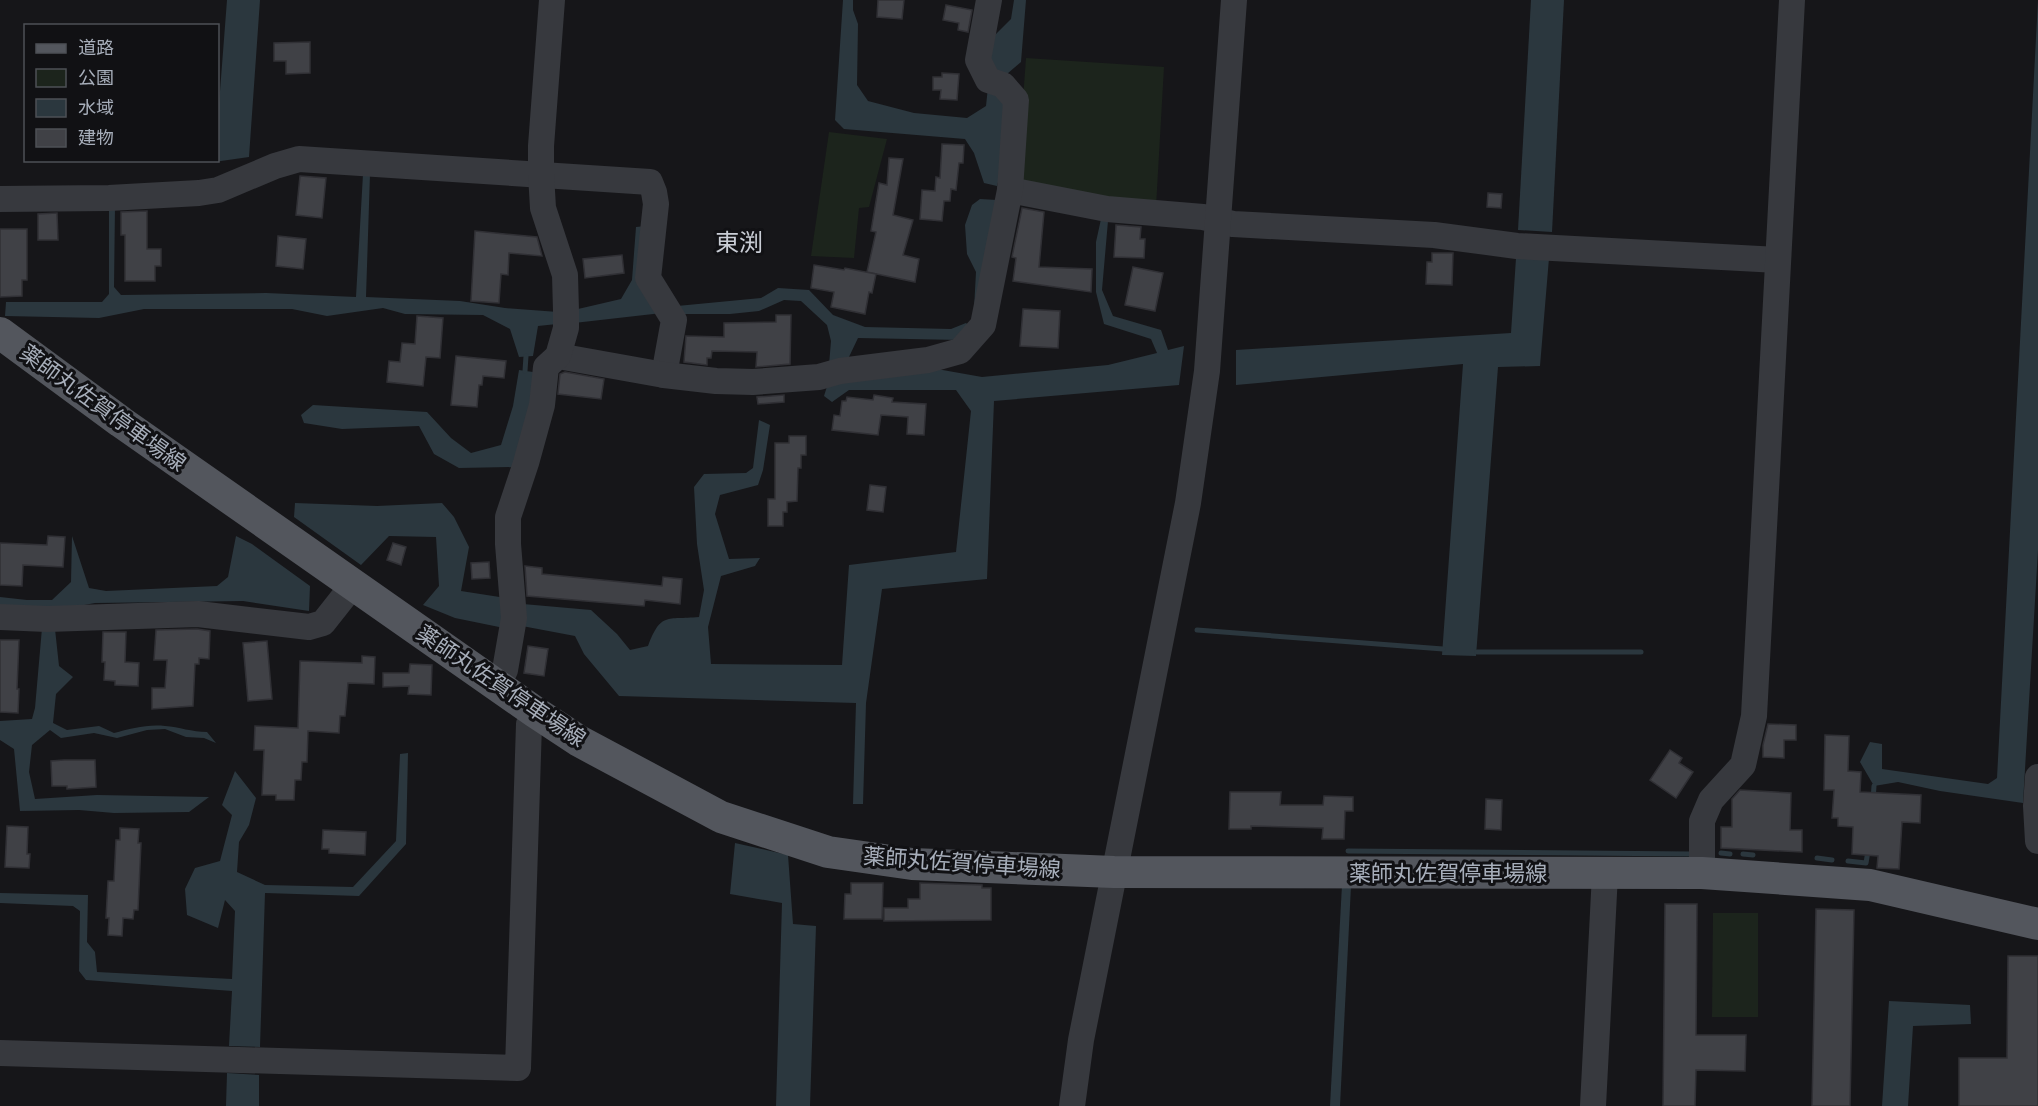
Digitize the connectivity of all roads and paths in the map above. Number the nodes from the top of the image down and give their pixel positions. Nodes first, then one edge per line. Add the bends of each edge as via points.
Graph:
1 (552, 0) edge
2 (989, 0) edge
3 (1234, 0) edge
4 (1792, 0) edge
5 (541, 174) junction
6 (1010, 190) junction
7 (0, 199) edge
8 (1218, 221) junction
9 (1778, 260) junction
10 (0, 333) edge
11 (558, 356) junction
12 (664, 375) junction
13 (353, 585) junction
14 (0, 617) edge
15 (498, 685) junction
16 (535, 712) junction
17 (2038, 777) edge
18 (2038, 841) edge
19 (1114, 872) junction
20 (1702, 873) junction
21 (1605, 874) junction
22 (2038, 924) edge
23 (0, 1053) edge
24 (1072, 1106) edge
25 (1593, 1106) edge

1 - 5 street
2 - 6 street via 978,60 1016,100
3 - 8 street
4 - 9 street
5 - 7 street via 298,159 218,190 199,193
5 - 11 street via 543,208 565,275 566,319
5 - 12 street via 650,182 656,204 648,279 669,312
6 - 8 street via 1107,209
6 - 12 street via 983,325 960,351 928,360 819,377 753,382
8 - 9 street via 1434,235 1517,246
8 - 19 street via 1207,371 1188,503
9 - 20 street via 1754,716 1743,765 1711,800 1702,821
10 - 13 main road, 薬師丸佐賀停車場線
11 - 12 street
11 - 15 street via 546,367 542,405 508,517 514,614 505,670
13 - 14 street via 323,623 309,627 198,614 47,620
13 - 15 main road, 薬師丸佐賀停車場線
15 - 16 main road, 薬師丸佐賀停車場線
16 - 19 main road, 薬師丸佐賀停車場線 via 579,741 721,817 828,852 912,864
16 - 23 street via 529,724 518,1068
17 - 18 street
19 - 21 main road, 薬師丸佐賀停車場線
19 - 24 street
20 - 21 main road, 薬師丸佐賀停車場線
20 - 22 main road, 薬師丸佐賀停車場線 via 1870,885
21 - 25 street

